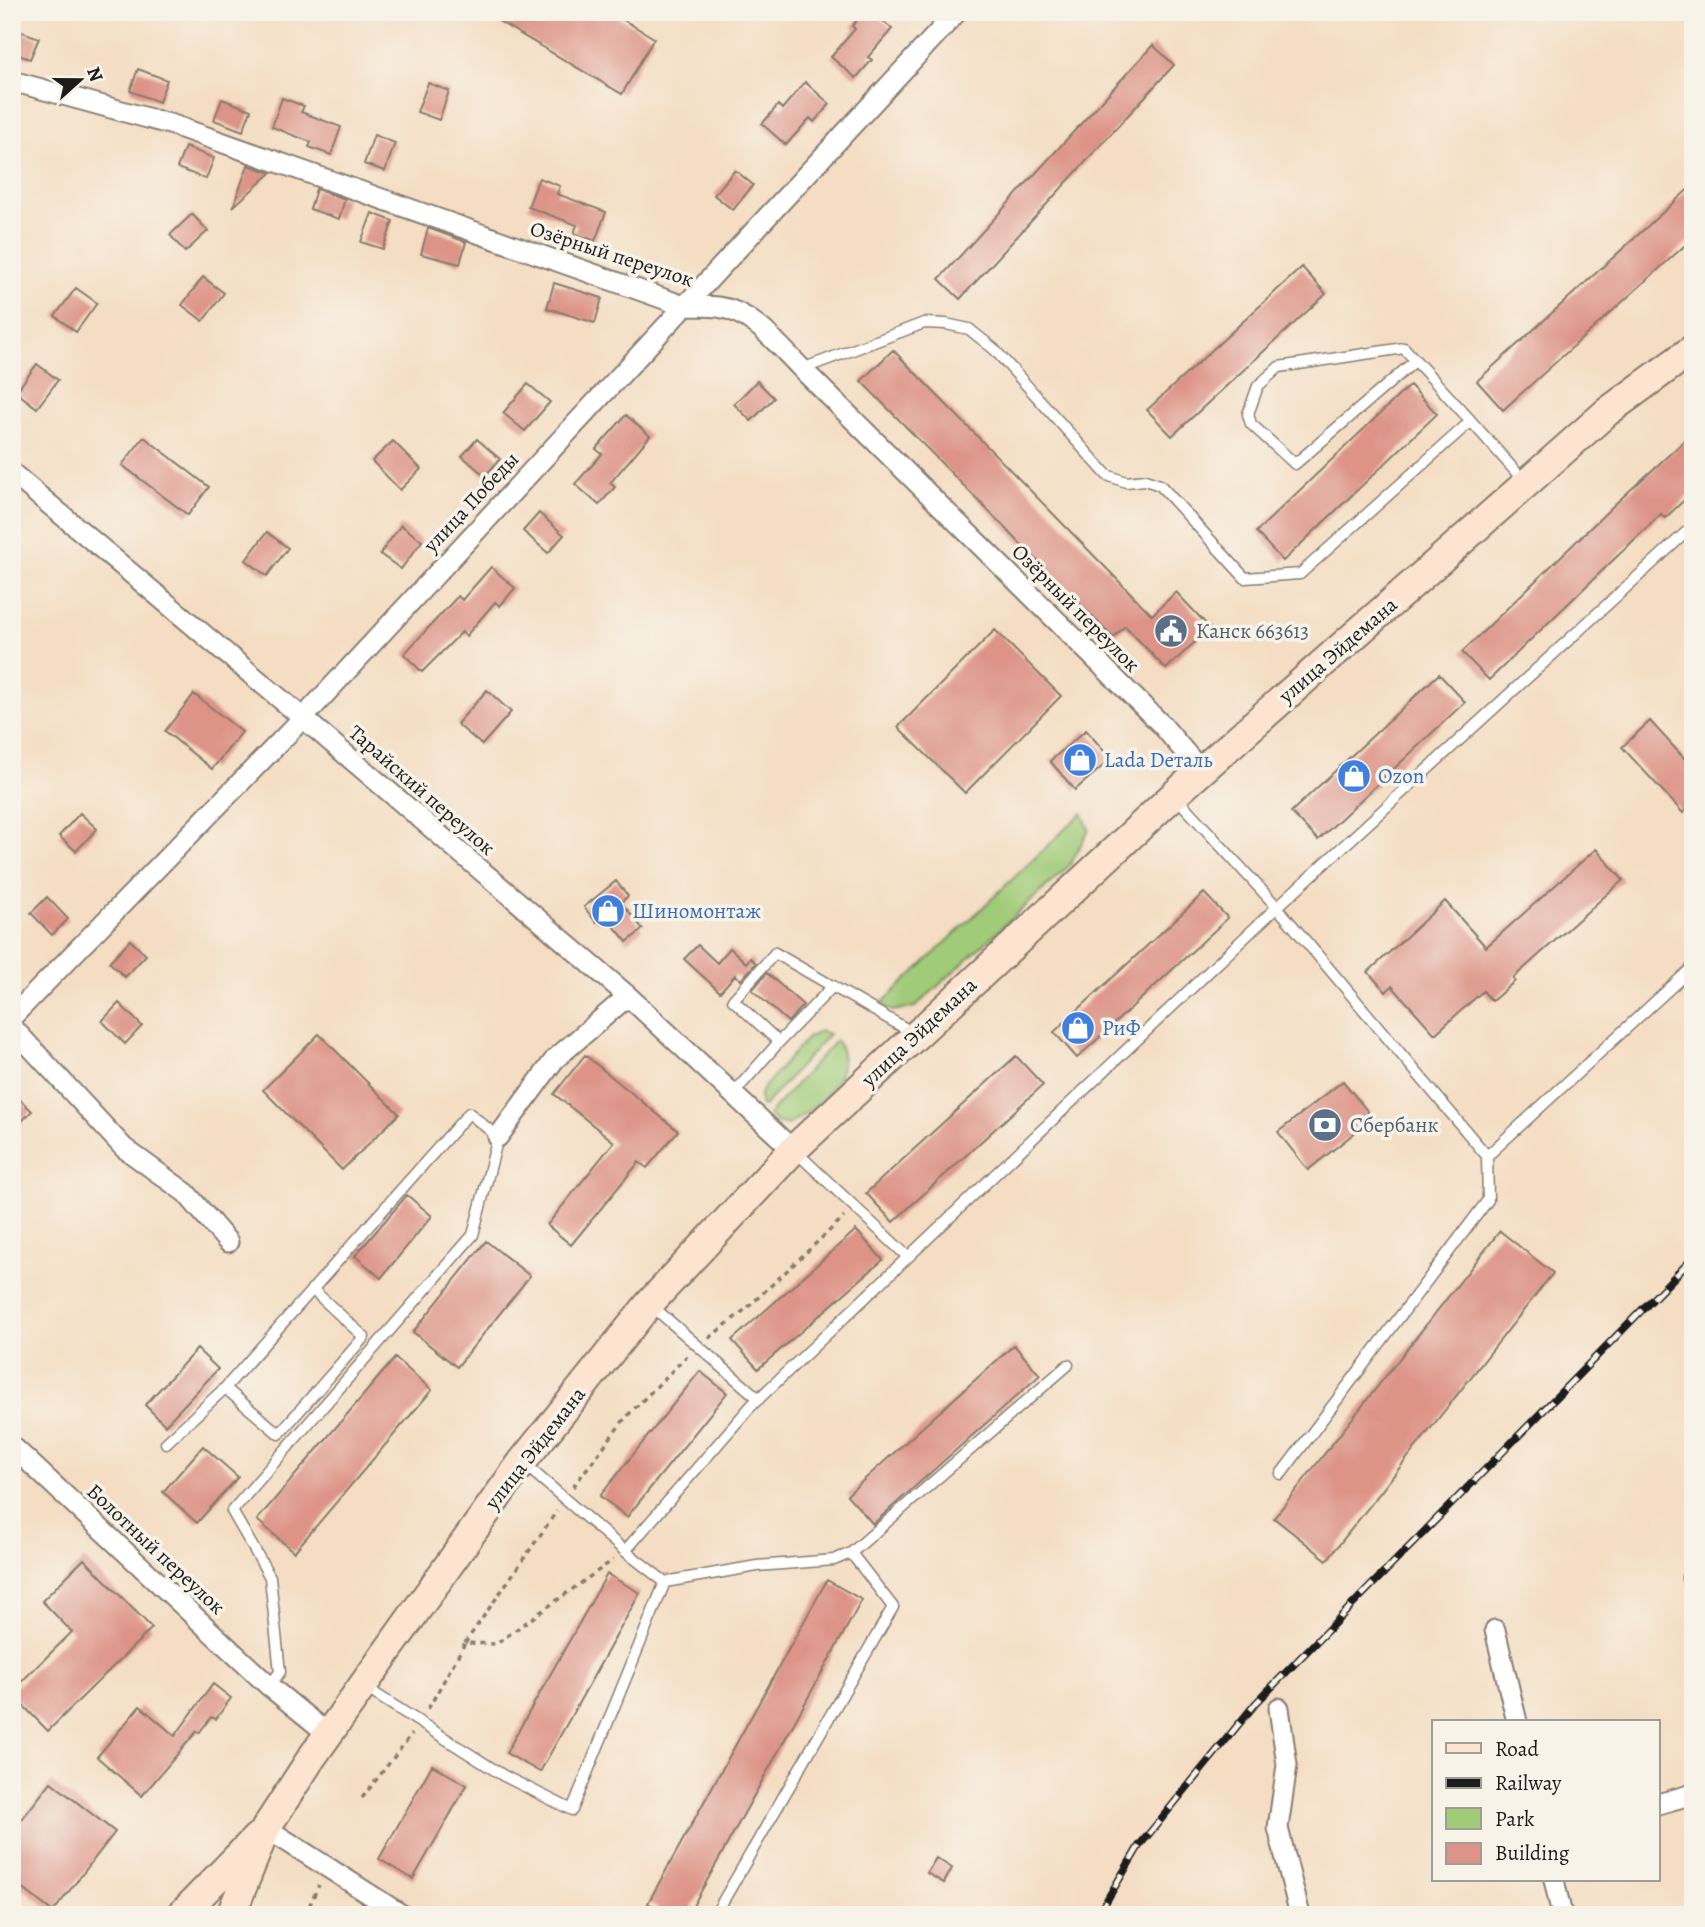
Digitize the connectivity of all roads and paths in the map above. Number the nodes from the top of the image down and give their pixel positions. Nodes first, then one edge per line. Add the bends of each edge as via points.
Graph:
1 (957, 12) edge
2 (12, 81) edge
3 (684, 306) junction
4 (1693, 349) edge
5 (1415, 360) junction
6 (802, 369) junction
7 (1471, 421) junction
8 (12, 473) edge
9 (1526, 484) junction
10 (1693, 526) edge
11 (303, 718) junction
12 (1201, 771) junction
13 (1174, 795) junction
14 (1277, 907) junction
15 (1693, 967) edge
16 (833, 986) junction
17 (628, 996) junction
18 (12, 1017) edge
19 (12, 1027) edge
20 (916, 1034) junction
21 (779, 1042) junction
22 (733, 1094) junction
23 (498, 1137) junction
24 (793, 1150) junction
25 (1487, 1156) junction
26 (228, 1242) dead end
27 (908, 1257) junction
28 (312, 1289) junction
29 (649, 1304) junction
30 (1068, 1365) dead end
31 (225, 1388) junction
32 (759, 1399) junction
33 (166, 1443) dead end
34 (12, 1446) edge
35 (522, 1462) junction
36 (1280, 1474) dead end
37 (565, 1499) junction
38 (625, 1551) junction
39 (851, 1553) junction
40 (665, 1582) junction
41 (1495, 1630) dead end
42 (465, 1643) junction
43 (363, 1685) junction
44 (269, 1686) junction
45 (1279, 1707) dead end
46 (1517, 1720) edge
47 (420, 1724) junction
48 (328, 1734) junction
49 (1693, 1794) edge
50 (362, 1798) dead end
51 (1660, 1803) edge
52 (266, 1828) junction
53 (327, 1867) junction
54 (1554, 1882) edge
55 (181, 1915) edge
56 (231, 1915) edge
57 (305, 1915) edge
58 (402, 1915) edge
59 (715, 1915) edge
60 (1300, 1915) edge
61 (1562, 1915) edge

1 - 3 street, улица Победы
2 - 3 street, Озёрный переулок via 173,125
3 - 6 street, Озёрный переулок via 737,312
3 - 11 street, улица Победы
4 - 9 main road, улица Эйдемана via 1607,412
5 - 5 lane via 1404,348 1279,367 1258,386 1248,414 1251,424 1295,464
5 - 7 lane
6 - 7 lane via 924,323 969,329 994,349 1107,475 1160,485 1245,579 1300,574
6 - 12 street, Озёрный переулок via 1162,725
7 - 9 lane
8 - 11 street, Тарайский переулок
9 - 12 main road, улица Эйдемана
10 - 14 lane
11 - 17 street, Тарайский переулок
11 - 18 street, улица Победы
12 - 13 main road, улица Эйдемана
13 - 14 lane
13 - 20 main road, улица Эйдемана
14 - 25 lane
14 - 27 lane
15 - 25 lane
16 - 20 lane
16 - 21 lane
16 - 21 lane via 775,953 733,1000
17 - 22 street, Тарайский переулок
17 - 23 street via 555,1059
19 - 26 street via 124,1148 186,1193
20 - 24 main road, улица Эйдемана
21 - 22 lane
22 - 24 street, Тарайский переулок
23 - 28 lane via 469,1113
23 - 44 lane via 473,1236 232,1511 270,1577 280,1672
24 - 27 lane
24 - 29 main road, улица Эйдемана
25 - 36 lane via 1488,1200
27 - 32 lane
28 - 31 lane
28 - 31 lane via 364,1337 347,1357 279,1434
29 - 32 lane
29 - 35 main road, улица Эйдемана
30 - 39 lane
31 - 33 lane
32 - 38 lane
34 - 44 street, Болотный переулок
35 - 37 lane
35 - 43 main road, улица Эйдемана
37 - 38 lane
37 - 42 path
38 - 40 lane
38 - 42 path via 496,1644
39 - 40 lane via 834,1560 757,1566
39 - 59 lane via 893,1607
40 - 47 lane via 572,1810 504,1776
41 - 46 street
42 - 47 path
43 - 47 lane
43 - 48 main road, улица Эйдемана
44 - 48 street, Болотный переулок
45 - 60 street via 1287,1765 1278,1828
47 - 50 path
48 - 52 main road, улица Эйдемана
49 - 51 street
52 - 53 street
52 - 55 main road
52 - 56 main road
53 - 57 path
53 - 58 street
54 - 61 street

